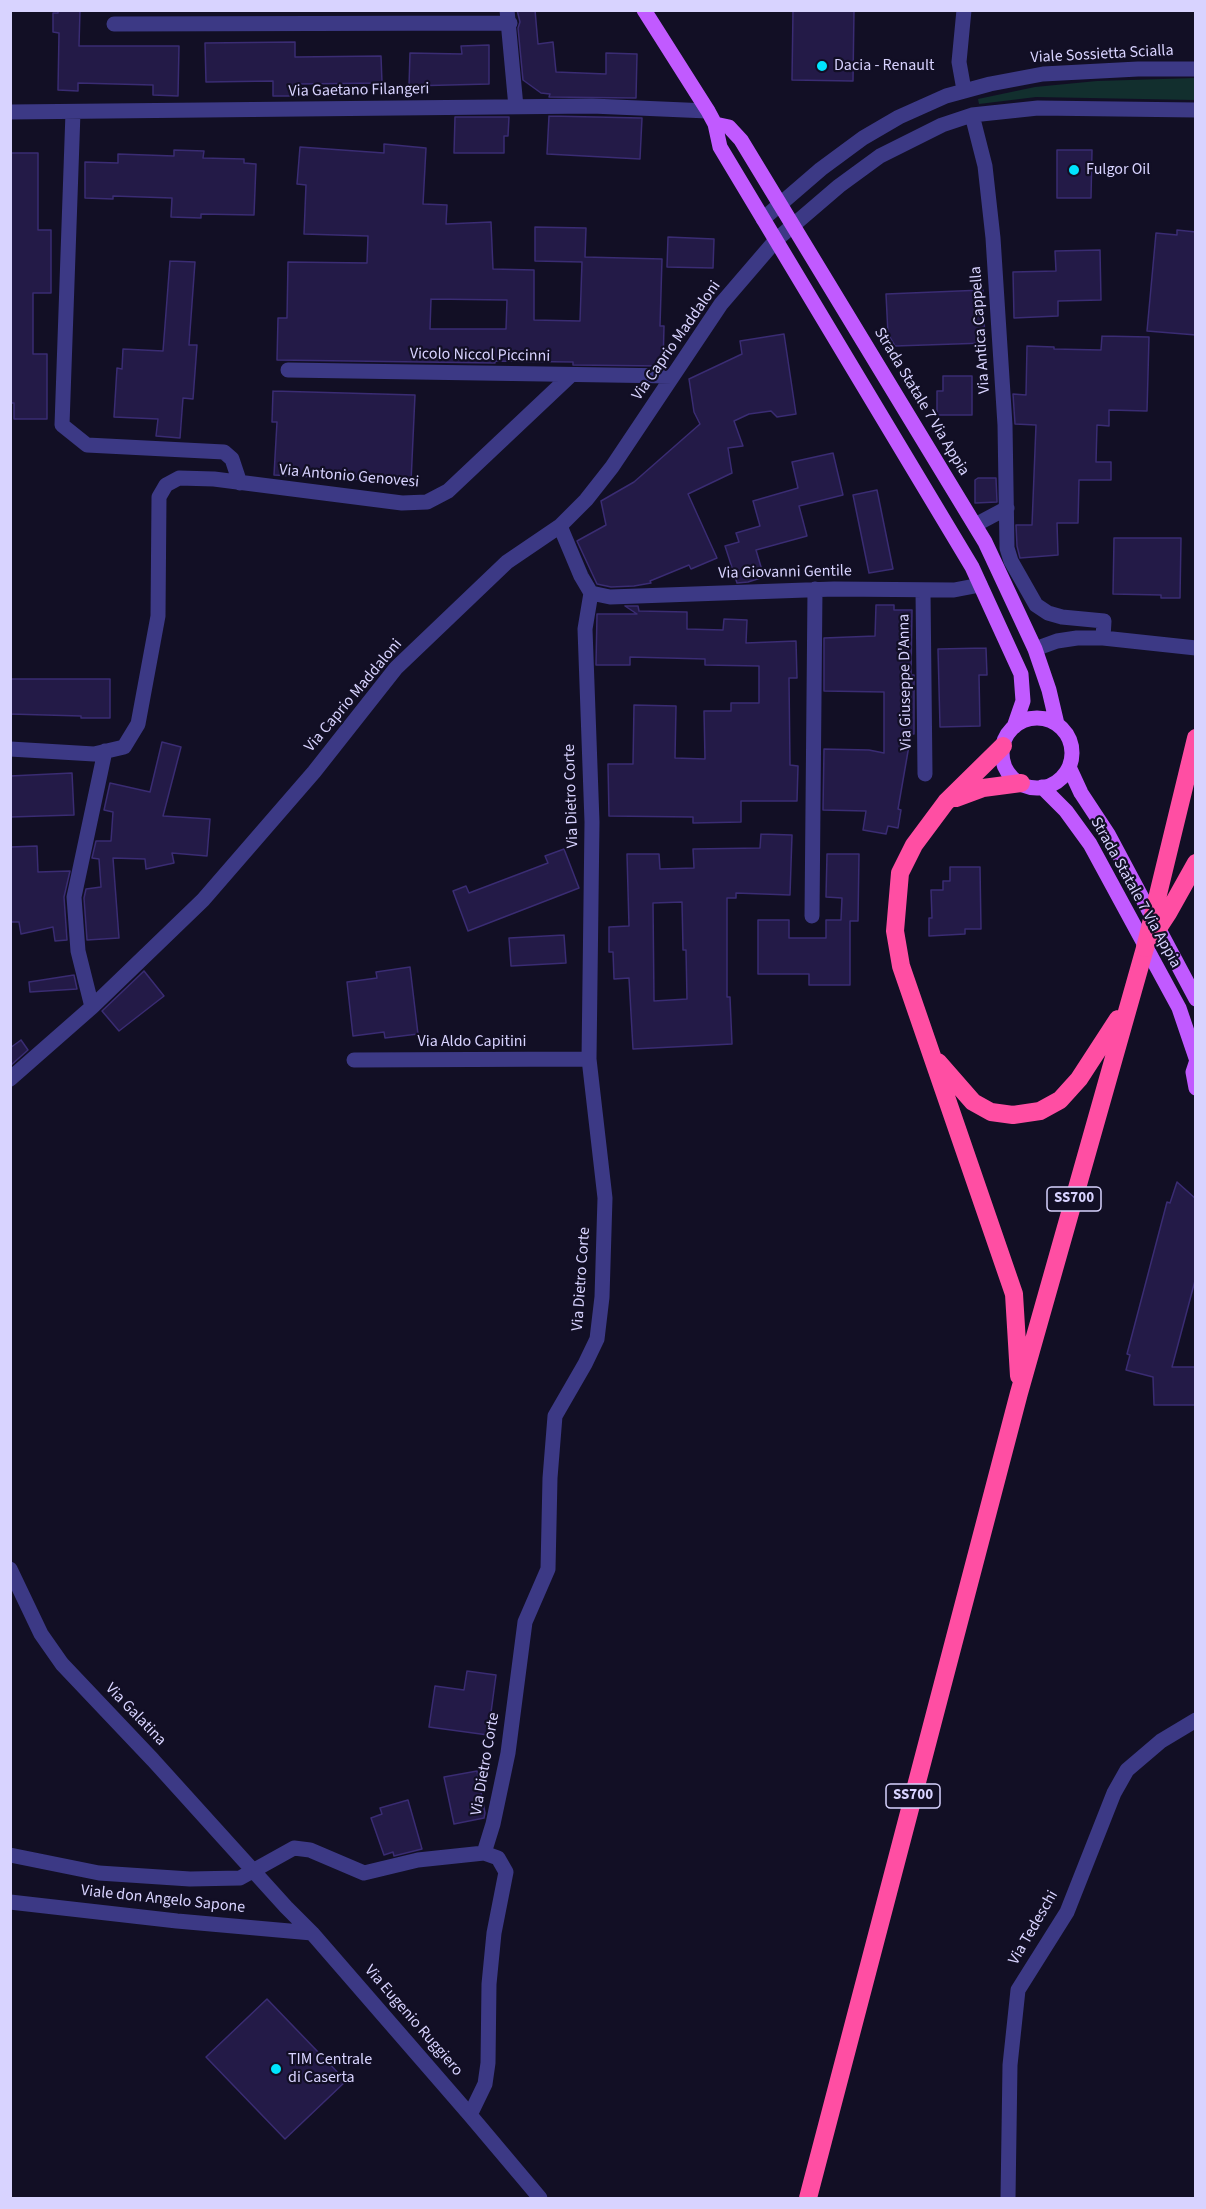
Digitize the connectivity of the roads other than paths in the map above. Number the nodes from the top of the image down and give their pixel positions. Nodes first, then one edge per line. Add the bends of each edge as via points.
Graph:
1 (644, 10) edge
2 (964, 10) edge
3 (509, 17) edge
4 (114, 24) dead end
5 (1196, 69) edge
6 (964, 90) junction
7 (516, 107) junction
8 (1196, 110) edge
9 (10, 112) edge
10 (73, 112) junction
11 (972, 115) junction
12 (711, 118) junction
13 (780, 204) junction
14 (763, 219) junction
15 (794, 226) junction
16 (776, 240) junction
17 (288, 370) dead end
18 (571, 375) junction
19 (672, 376) junction
20 (247, 485) junction
21 (1007, 508) junction
22 (975, 525) junction
23 (560, 526) junction
24 (981, 585) junction
25 (815, 589) junction
26 (923, 591) junction
27 (591, 593) junction
28 (1103, 638) junction
29 (1196, 648) edge
30 (1035, 649) junction
31 (1057, 724) junction
32 (1014, 727) junction
33 (1196, 738) edge
34 (1003, 746) junction
35 (10, 748) edge
36 (105, 752) junction
37 (1069, 767) junction
38 (925, 774) dead end
39 (1021, 783) junction
40 (1042, 787) junction
41 (946, 802) junction
42 (1196, 863) edge
43 (812, 916) dead end
44 (1144, 948) junction
45 (1196, 999) edge
46 (1128, 1005) junction
47 (92, 1007) junction
48 (931, 1054) junction
49 (1196, 1058) edge
50 (590, 1059) junction
51 (354, 1060) dead end
52 (1196, 1063) edge
53 (10, 1079) edge
54 (1196, 1088) edge
55 (1019, 1393) junction
56 (10, 1569) edge
57 (1196, 1720) edge
58 (484, 1853) junction
59 (10, 1855) edge
60 (254, 1871) junction
61 (10, 1902) edge
62 (312, 1933) junction
63 (470, 2115) junction
64 (540, 2199) edge
65 (808, 2199) edge
66 (1008, 2199) edge

1 - 12 main road, Strada Statale 7 Via Appia
2 - 6 street via 959,62
3 - 4 street
3 - 7 street
5 - 6 street, Viale Sossietta Scialla via 1043,74
6 - 13 street, Viale Sossietta Scialla via 899,117 863,138
7 - 10 street, Via Gaetano Filangeri
7 - 12 street, Via Gaetano Filangeri via 592,106
8 - 11 street via 1038,108
9 - 10 street, Via Gaetano Filangeri
10 - 20 street via 62,425 87,445 224,452
11 - 15 street via 942,125 880,156
11 - 21 street, Via Antica Cappella via 986,166 993,238
12 - 13 main road, Strada Statale 7 Via Appia via 736,133
12 - 14 main road, Strada Statale 7 Via Appia via 720,147
13 - 14 street, Viale Sossietta Scialla
13 - 15 main road, Strada Statale 7 Via Appia
14 - 16 main road, Strada Statale 7 Via Appia
15 - 16 street
15 - 22 main road, Strada Statale 7 Via Appia
16 - 19 street, Via Caprio Maddaloni via 721,304
16 - 24 main road, Strada Statale 7 Via Appia
17 - 18 street, Vicolo Niccol Piccinni
18 - 19 street, Vicolo Niccol Piccinni
18 - 20 street, Via Antonio Genovesi via 448,491 427,502 402,503
19 - 23 street, Via Caprio Maddaloni via 612,467
20 - 36 street, Via Antonio Genovesi via 179,478 166,485 159,497 158,616 138,724 124,747
21 - 22 street
21 - 28 street, Via Antica Cappella via 1007,548 1036,605 1062,617 1104,621
22 - 30 main road, Strada Statale 7 Via Appia
23 - 27 street
23 - 47 street, Via Caprio Maddaloni via 507,562 396,668 314,772 203,900
24 - 26 street, Via Giovanni Gentile
24 - 32 main road, Strada Statale 7 Via Appia via 1021,674 1023,701
25 - 26 street, Via Giovanni Gentile
25 - 27 street, Via Giovanni Gentile via 610,597
25 - 43 street
26 - 38 street, Via Giuseppe D'Anna
27 - 50 street, Via Dietro Corte via 585,629 592,833
28 - 29 street
28 - 30 street via 1057,641
30 - 31 main road, Strada Statale 7 Via Appia
31 - 32 main road via 1035,718
31 - 37 main road, Strada Statale 7 Via Appia via 1071,743
32 - 34 main road, Strada Statale 7 Via Appia
33 - 44 highway, SS700, bridge
34 - 39 main road via 1004,763
34 - 41 highway, SS700
35 - 36 street
36 - 47 street via 74,897 78,951
37 - 40 main road via 1063,776
37 - 45 main road, Strada Statale 7 Via Appia
39 - 40 main road
39 - 41 highway, SS700 via 983,788
40 - 49 main road, Strada Statale 7 Via Appia via 1066,811 1089,844 1179,1008
41 - 48 highway, SS700 via 914,845 900,873 895,931 901,966
42 - 44 highway, SS700, bridge
44 - 46 highway, SS700
46 - 48 highway, SS700 via 1079,1079 1060,1100 1040,1111 1013,1115 991,1112 973,1102
46 - 55 highway, SS700
47 - 53 street, Via Caprio Maddaloni
48 - 55 highway via 1014,1294
50 - 51 street, Via Aldo Capitini
50 - 58 street, Via Dietro Corte via 605,1198 597,1339 555,1416 548,1569 525,1622 508,1753
52 - 54 main road
55 - 65 highway, SS700
56 - 60 street, Via Galatina via 41,1634 62,1664
57 - 66 street, Via Tedeschi via 1161,1741 1126,1770 1067,1912 1018,1990 1010,2066
58 - 60 street via 417,1860 364,1873 310,1850 294,1848
58 - 63 street via 498,1858 506,1872 489,1984 487,2074
59 - 60 street via 99,1873 147,1877 223,1879 240,1878
60 - 62 street, Via Eugenio Ruggiero
61 - 62 street, Viale don Angelo Sapone
62 - 63 street, Via Eugenio Ruggiero
63 - 64 street, Via Eugenio Ruggiero

